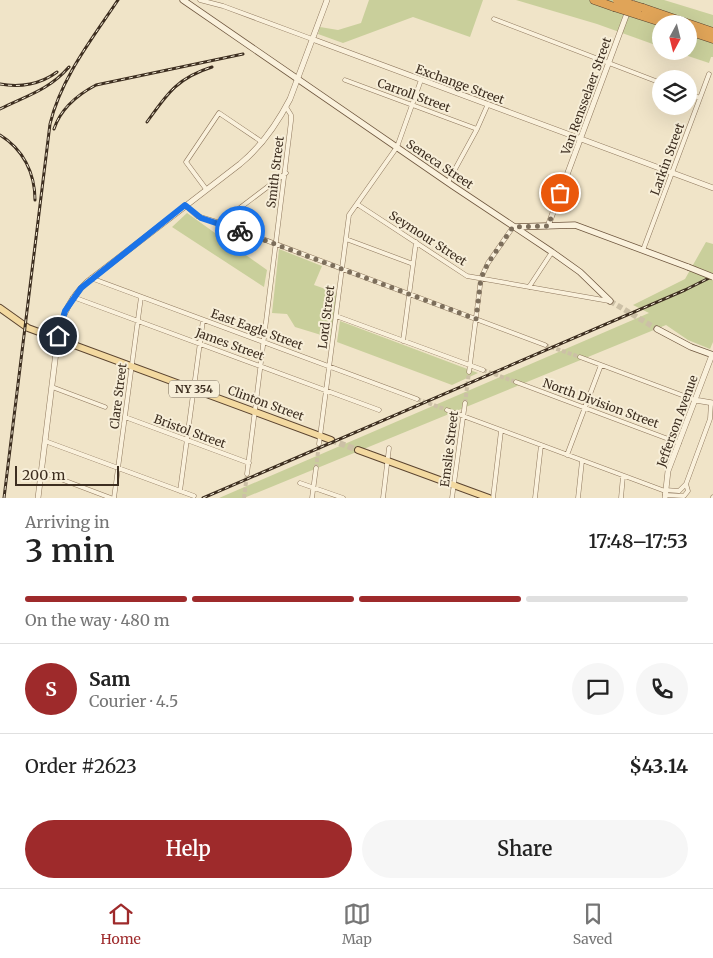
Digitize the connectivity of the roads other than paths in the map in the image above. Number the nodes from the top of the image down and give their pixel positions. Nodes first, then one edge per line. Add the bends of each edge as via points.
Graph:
1 (183, 0) edge
2 (200, 0) edge
3 (327, 0) edge
4 (594, 0) edge
5 (632, 0) edge
6 (615, 3) edge
7 (641, 12) junction
8 (652, 17) edge
9 (494, 19) dead end
10 (713, 32) edge
11 (698, 34) edge
12 (312, 39) junction
13 (713, 39) edge
14 (608, 63) junction
15 (709, 74) dead end
16 (297, 78) junction
17 (345, 80) dead end
18 (421, 80) junction
19 (652, 80) edge
20 (697, 97) edge
21 (700, 98) junction
22 (412, 104) junction
23 (488, 104) junction
24 (286, 107) junction
25 (477, 129) junction
26 (580, 139) junction
27 (262, 142) junction
28 (397, 147) junction
29 (672, 172) junction
30 (286, 173) junction
31 (448, 182) junction
32 (713, 188) edge
33 (206, 189) junction
34 (357, 204) junction
35 (185, 205) junction
36 (220, 223) junction
37 (548, 226) junction
38 (513, 227) junction
39 (346, 239) junction
40 (416, 242) junction
41 (277, 244) junction
42 (643, 250) junction
43 (552, 252) junction
44 (413, 264) junction
45 (342, 269) junction
46 (713, 277) edge
47 (91, 278) junction
48 (481, 278) junction
49 (529, 287) junction
50 (409, 294) junction
51 (73, 297) junction
52 (141, 297) junction
53 (610, 301) joint
54 (0, 308) edge
55 (336, 316) junction
56 (476, 319) junction
57 (138, 320) junction
58 (203, 320) junction
59 (657, 329) tunnel mouth
60 (58, 338) junction
61 (402, 340) junction
62 (264, 343) junction
63 (200, 344) junction
64 (545, 344) tunnel mouth
65 (713, 354) edge
66 (580, 357) tunnel mouth
67 (470, 365) junction
68 (601, 365) junction
69 (132, 366) junction
70 (261, 367) junction
71 (330, 367) junction
72 (482, 370) tunnel mouth
73 (469, 372) tunnel mouth
74 (516, 382) tunnel mouth
75 (52, 387) junction
76 (194, 389) junction
77 (326, 391) junction
78 (417, 399) tunnel mouth
79 (695, 400) junction
80 (465, 403) tunnel mouth
81 (712, 403) edge
82 (105, 407) dead end
83 (584, 408) junction
84 (379, 410) dead end
85 (447, 410) tunnel mouth
86 (256, 412) junction
87 (463, 416) junction
88 (125, 417) junction
89 (502, 430) junction
90 (321, 436) junction
91 (187, 440) junction
92 (330, 440) tunnel mouth
93 (45, 441) junction
94 (679, 443) junction
95 (320, 444) tunnel mouth
96 (541, 445) junction
97 (389, 448) dead end
98 (358, 450) tunnel mouth
99 (567, 455) junction
100 (582, 460) junction
101 (388, 461) junction
102 (249, 463) junction
103 (118, 468) junction
104 (316, 468) tunnel mouth
105 (42, 472) junction
106 (247, 474) tunnel mouth
107 (623, 476) junction
108 (300, 483) dead end
109 (454, 485) junction
110 (314, 488) junction
111 (180, 491) junction
112 (665, 494) edge
113 (194, 496) dead end
114 (38, 498) edge
115 (113, 498) edge
116 (312, 498) edge
117 (343, 498) edge
118 (383, 498) edge
119 (452, 498) edge
120 (489, 498) edge
121 (493, 498) edge
122 (535, 498) edge
123 (578, 498) edge
124 (621, 498) edge

1 - 16 main road, Seneca Street
2 - 12 street, Exchange Street
3 - 12 street
4 - 6 highway
5 - 14 street, Van Rensselaer Street
6 - 7 highway, bridge
7 - 8 highway
7 - 10 highway
9 - 14 street
11 - 13 highway
12 - 16 street
12 - 18 street, Exchange Street
14 - 19 street
14 - 26 street, Van Rensselaer Street
15 - 21 street, Larkin Street
16 - 24 street
16 - 28 main road, Seneca Street
17 - 22 street, Carroll Street
18 - 22 street, Lord Street
18 - 23 street, Exchange Street
20 - 21 street
21 - 29 street, Larkin Street
22 - 25 street, Carroll Street
22 - 28 street, Lord Street
23 - 25 street
23 - 26 street, Exchange Street
24 - 27 street
24 - 30 street, Smith Street via 292,121
25 - 31 street
26 - 29 street, Exchange Street
26 - 37 street, Van Rensselaer Street
27 - 33 street via 252,154
27 - 33 street via 219,113 186,162
28 - 31 main road, Seneca Street
28 - 34 street, Lord Street
29 - 32 street, Exchange Street
29 - 42 street, Larkin Street
30 - 36 street
30 - 41 street, Smith Street
31 - 38 main road, Seneca Street
33 - 35 street
34 - 39 street, Lord Street via 349,215
34 - 40 street, Seymour Street
35 - 36 street via 197,216
35 - 47 street
36 - 41 street
37 - 38 main road
37 - 42 main road via 575,225
38 - 43 main road, Seneca Street
38 - 48 street
39 - 44 street
39 - 45 street, Lord Street
40 - 44 street
40 - 48 street, Seymour Street via 467,276
41 - 45 street
41 - 62 street, Smith Street
42 - 46 main road, bridge
43 - 49 street
43 - 53 main road, Seneca Street via 580,272
44 - 50 street
45 - 50 street
45 - 55 street, Lord Street
47 - 51 street
47 - 52 street, East Eagle Street
48 - 49 street, Seymour Street
48 - 56 street
49 - 53 street, Seymour Street
50 - 56 street
50 - 61 street
51 - 57 street, James Street
51 - 60 street via 62,319
52 - 57 street, Clare Street
52 - 58 street, East Eagle Street
54 - 60 main road, Clinton Street / NY 354 via 28,328
55 - 61 street
55 - 71 street, Lord Street
56 - 64 street
56 - 67 street
57 - 63 street, James Street
57 - 69 street, Clare Street
58 - 62 street, East Eagle Street
58 - 63 street
59 - 65 main road via 691,347
60 - 69 main road, Clinton Street / NY 354
60 - 75 street
61 - 67 street
62 - 70 street, Smith Street
62 - 71 street, East Eagle Street
63 - 70 street, James Street
63 - 76 street
65 - 79 street, Jefferson Avenue
66 - 68 street
67 - 72 street
67 - 73 street
68 - 79 street
68 - 83 street
69 - 76 main road, Clinton Street / NY 354
69 - 88 street, Clare Street
70 - 77 street, James Street
70 - 86 street, Smith Street
71 - 77 street, Lord Street
71 - 78 street, East Eagle Street
74 - 83 street, North Division Street
75 - 82 street
75 - 93 street
76 - 86 main road, Clinton Street / NY 354
76 - 91 street
77 - 84 street, James Street
77 - 90 street, Lord Street
79 - 81 street
79 - 94 street, Jefferson Avenue
80 - 87 street, Emslie Street
81 - 112 street via 710,419 686,484 679,491
83 - 94 street, North Division Street
83 - 99 street
85 - 87 street
86 - 90 main road, Clinton Street / NY 354
86 - 102 street, Smith Street
87 - 89 street
87 - 109 street, Emslie Street
88 - 91 street, Bristol Street
88 - 103 street, Clare Street
89 - 96 street
89 - 121 street
90 - 92 main road, Clinton Street / NY 354
90 - 95 street, Lord Street
91 - 102 street, Bristol Street
91 - 111 street
93 - 103 street
93 - 105 street
94 - 112 street, Jefferson Avenue via 668,473
96 - 99 street
96 - 122 street
97 - 101 street
98 - 101 main road
99 - 100 street
100 - 107 street
100 - 123 street
101 - 109 main road
101 - 118 street
102 - 106 street, Smith Street
103 - 111 street
103 - 115 street, Clare Street
104 - 110 street
105 - 114 street
105 - 115 street
107 - 112 street
107 - 124 street
108 - 110 street
109 - 119 street, Emslie Street
109 - 120 main road
110 - 116 street
110 - 117 street
111 - 113 street

